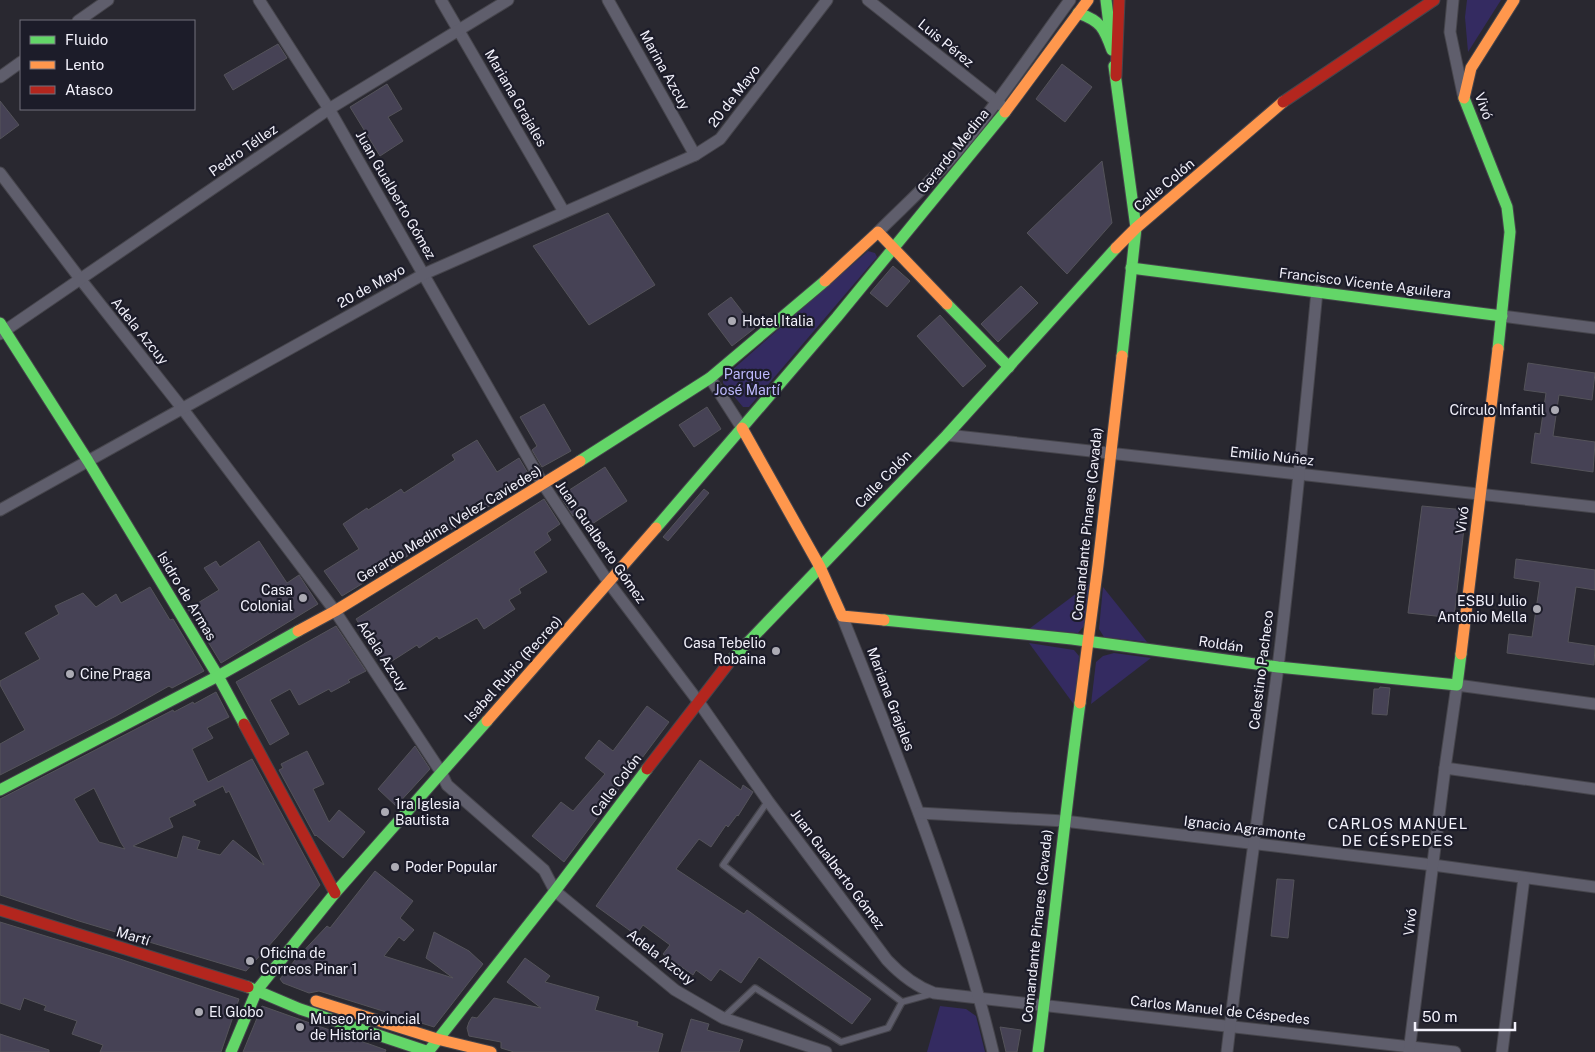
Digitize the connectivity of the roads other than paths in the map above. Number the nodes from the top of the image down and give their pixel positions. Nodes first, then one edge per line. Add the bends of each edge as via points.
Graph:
1 (108, 0) edge
2 (259, 0) edge
3 (442, 0) edge
4 (508, 0) edge
5 (608, 0) edge
6 (827, 0) edge
7 (868, 0) edge
8 (1070, 0) edge
9 (1088, 0) edge
10 (1106, 0) edge
11 (1119, 0) edge
12 (1434, 0) edge
13 (1453, 0) edge
14 (1514, 0) edge
15 (1078, 13) junction
16 (79, 20) edge
17 (459, 30) junction
18 (1112, 50) junction
19 (20, 63) edge
20 (1116, 76) junction
21 (0, 77) edge
22 (1464, 98) junction
23 (996, 102) junction
24 (329, 109) junction
25 (1006, 109) junction
26 (695, 155) junction
27 (0, 173) edge
28 (564, 212) junction
29 (1136, 228) junction
30 (878, 232) junction
31 (893, 247) junction
32 (1131, 268) junction
33 (424, 274) junction
34 (81, 280) junction
35 (1317, 291) junction
36 (1502, 316) junction
37 (837, 317) joint
38 (1595, 328) edge
39 (2, 330) edge
40 (1009, 367) junction
41 (710, 378) junction
42 (182, 408) junction
43 (742, 428) junction
44 (947, 434) junction
45 (1109, 454) junction
46 (88, 462) junction
47 (1300, 474) junction
48 (543, 484) junction
49 (1480, 493) junction
50 (1595, 507) edge
51 (0, 510) edge
52 (820, 567) junction
53 (609, 583) junction
54 (335, 611) junction
55 (842, 616) junction
56 (1089, 641) junction
57 (1278, 667) junction
58 (218, 676) junction
59 (1457, 685) junction
60 (698, 701) junction
61 (1595, 704) edge
62 (1445, 768) junction
63 (441, 772) junction
64 (1595, 789) edge
65 (0, 790) edge
66 (768, 801) junction
67 (920, 813) junction
68 (1064, 822) junction
69 (1252, 844) junction
70 (1433, 865) junction
71 (1524, 878) junction
72 (1595, 887) edge
73 (555, 891) junction
74 (335, 893) junction
75 (0, 910) edge
76 (257, 990) junction
77 (934, 993) junction
78 (980, 1000) junction
79 (902, 1002) junction
80 (1044, 1005) junction
81 (723, 1018) junction
82 (452, 1020) junction
83 (1230, 1026) junction
84 (437, 1039) junction
85 (461, 1048) edge
86 (1410, 1050) edge
87 (231, 1052) edge
88 (428, 1052) edge
89 (491, 1052) edge
90 (826, 1052) edge
91 (993, 1052) edge
92 (1038, 1052) edge
93 (1227, 1052) edge
94 (1455, 1052) edge
95 (1502, 1052) edge

1 - 16 street
2 - 24 street, Juan Gualberto Gómez
3 - 17 street, Mariana Grajales
4 - 17 street, Pedro Téllez
5 - 26 street, Marina Azcuy
6 - 26 street, 20 de Mayo via 720,139
7 - 23 street, Luis Pérez
8 - 23 street, Gerardo Medina
9 - 15 main road, Gerardo Medina
10 - 18 main road, Comandante Pinares (Cavada)
11 - 20 main road
12 - 29 main road, Calle Colón via 1282,103
13 - 22 street, Vivó via 1450,32
14 - 22 main road via 1471,68
15 - 18 main road via 1103,25
15 - 25 main road, Gerardo Medina
17 - 24 street, Pedro Téllez
17 - 28 street, Mariana Grajales
18 - 20 main road, Comandante Pinares (Cavada)
19 - 21 street
20 - 29 main road, Comandante Pinares (Cavada)
22 - 36 main road, Vivó via 1508,213 1510,239
23 - 25 street, Luis Pérez
23 - 30 street, Gerardo Medina via 939,172
24 - 33 street, Juan Gualberto Gómez
24 - 34 street, Pedro Téllez
25 - 31 main road, Gerardo Medina
26 - 28 street, 20 de Mayo
27 - 34 street, Adela Azcuy
28 - 33 street, 20 de Mayo
29 - 32 main road, Comandante Pinares (Cavada)
29 - 40 main road, Calle Colón
30 - 31 main road
30 - 41 main road, Gerardo Medina (Velez Caviedes) via 814,292
31 - 37 main road, Gerardo Medina
31 - 40 main road
32 - 35 main road, Francisco Vicente Aguilera
32 - 45 main road, Comandante Pinares (Cavada)
33 - 42 street, 20 de Mayo
33 - 48 street, Juan Gualberto Gómez
34 - 39 street, Pedro Téllez
34 - 42 street, Adela Azcuy
35 - 36 main road, Francisco Vicente Aguilera
35 - 47 street, Celestino Pacheco
36 - 38 street, Francisco Vicente Aguilera
36 - 49 main road, Vivó
37 - 43 main road, Isabel Rubio (Recreo)
39 - 46 main road, Isidro de Armas
40 - 44 main road, Calle Colón
41 - 43 street, Mariana Grajales
41 - 48 main road, Gerardo Medina (Velez Caviedes)
42 - 46 street, 20 de Mayo
42 - 54 street, Adela Azcuy
43 - 52 main road, Mariana Grajales
43 - 53 main road, Isabel Rubio (Recreo)
44 - 45 street, Emilio Núñez
44 - 52 main road, Calle Colón
45 - 47 street, Emilio Núñez
45 - 56 main road, Comandante Pinares (Cavada)
46 - 51 street, 20 de Mayo
46 - 58 main road, Isidro de Armas
47 - 49 street, Emilio Núñez
47 - 57 street, Celestino Pacheco
48 - 53 street, Juan Gualberto Gómez
48 - 54 main road, Gerardo Medina (Velez Caviedes)
49 - 50 street, Emilio Núñez
49 - 59 main road, Vivó
52 - 55 main road, Mariana Grajales
52 - 60 main road, Calle Colón via 733,657
53 - 60 street, Juan Gualberto Gómez
53 - 63 main road, Isabel Rubio (Recreo)
54 - 58 main road, Gerardo Medina (Velez Caviedes)
54 - 63 street, Adela Azcuy
55 - 56 main road, Roldán
55 - 67 street, Mariana Grajales
56 - 57 main road, Roldán
56 - 68 main road, Comandante Pinares (Cavada)
57 - 59 main road, Roldán
57 - 69 street, Celestino Pacheco
58 - 65 main road, Gerardo Medina (Velez Caviedes)
58 - 74 main road, Isidro de Armas
59 - 61 street, Roldán
59 - 62 street, Vivó
60 - 66 street, Juan Gualberto Gómez
60 - 73 main road, Calle Colón
62 - 64 street
62 - 70 street, Vivó
63 - 73 street, Adela Azcuy via 447,785 544,870
63 - 74 main road, Isabel Rubio (Recreo)
66 - 77 street, Juan Gualberto Gómez via 887,960 913,984
66 - 79 lane via 723,865
67 - 68 street, Ignacio Agramonte
67 - 78 street, Mariana Grajales
68 - 69 street, Ignacio Agramonte
68 - 80 main road, Comandante Pinares (Cavada)
69 - 70 street, Ignacio Agramonte
69 - 83 street, Celestino Pacheco
70 - 71 street, Ignacio Agramonte
70 - 86 street, Vivó
71 - 72 street, Ignacio Agramonte
71 - 95 street
73 - 81 street, Adela Azcuy via 675,990
73 - 82 main road, Calle Colón
74 - 76 main road, Isabel Rubio (Recreo)
75 - 76 main road, Martí
76 - 84 main road, Martí via 303,998
76 - 87 main road, Isabel Rubio (Recreo)
76 - 88 main road, Martí
77 - 78 street, Juan Gualberto Gómez
77 - 79 lane
78 - 80 street, Carlos Manuel de Céspedes
78 - 91 street, Mariana Grajales
79 - 81 lane via 888,1028 841,1042 755,988
80 - 83 street, Carlos Manuel de Céspedes
80 - 92 main road, Comandante Pinares (Cavada)
81 - 90 street, Adela Azcuy
82 - 84 main road, Calle Colón
82 - 85 main road
83 - 86 street, Carlos Manuel de Céspedes
83 - 93 street, Celestino Pacheco
84 - 85 main road, Martí
84 - 88 main road, Calle Colón
85 - 89 main road, Martí
86 - 94 street, Carlos Manuel de Céspedes

